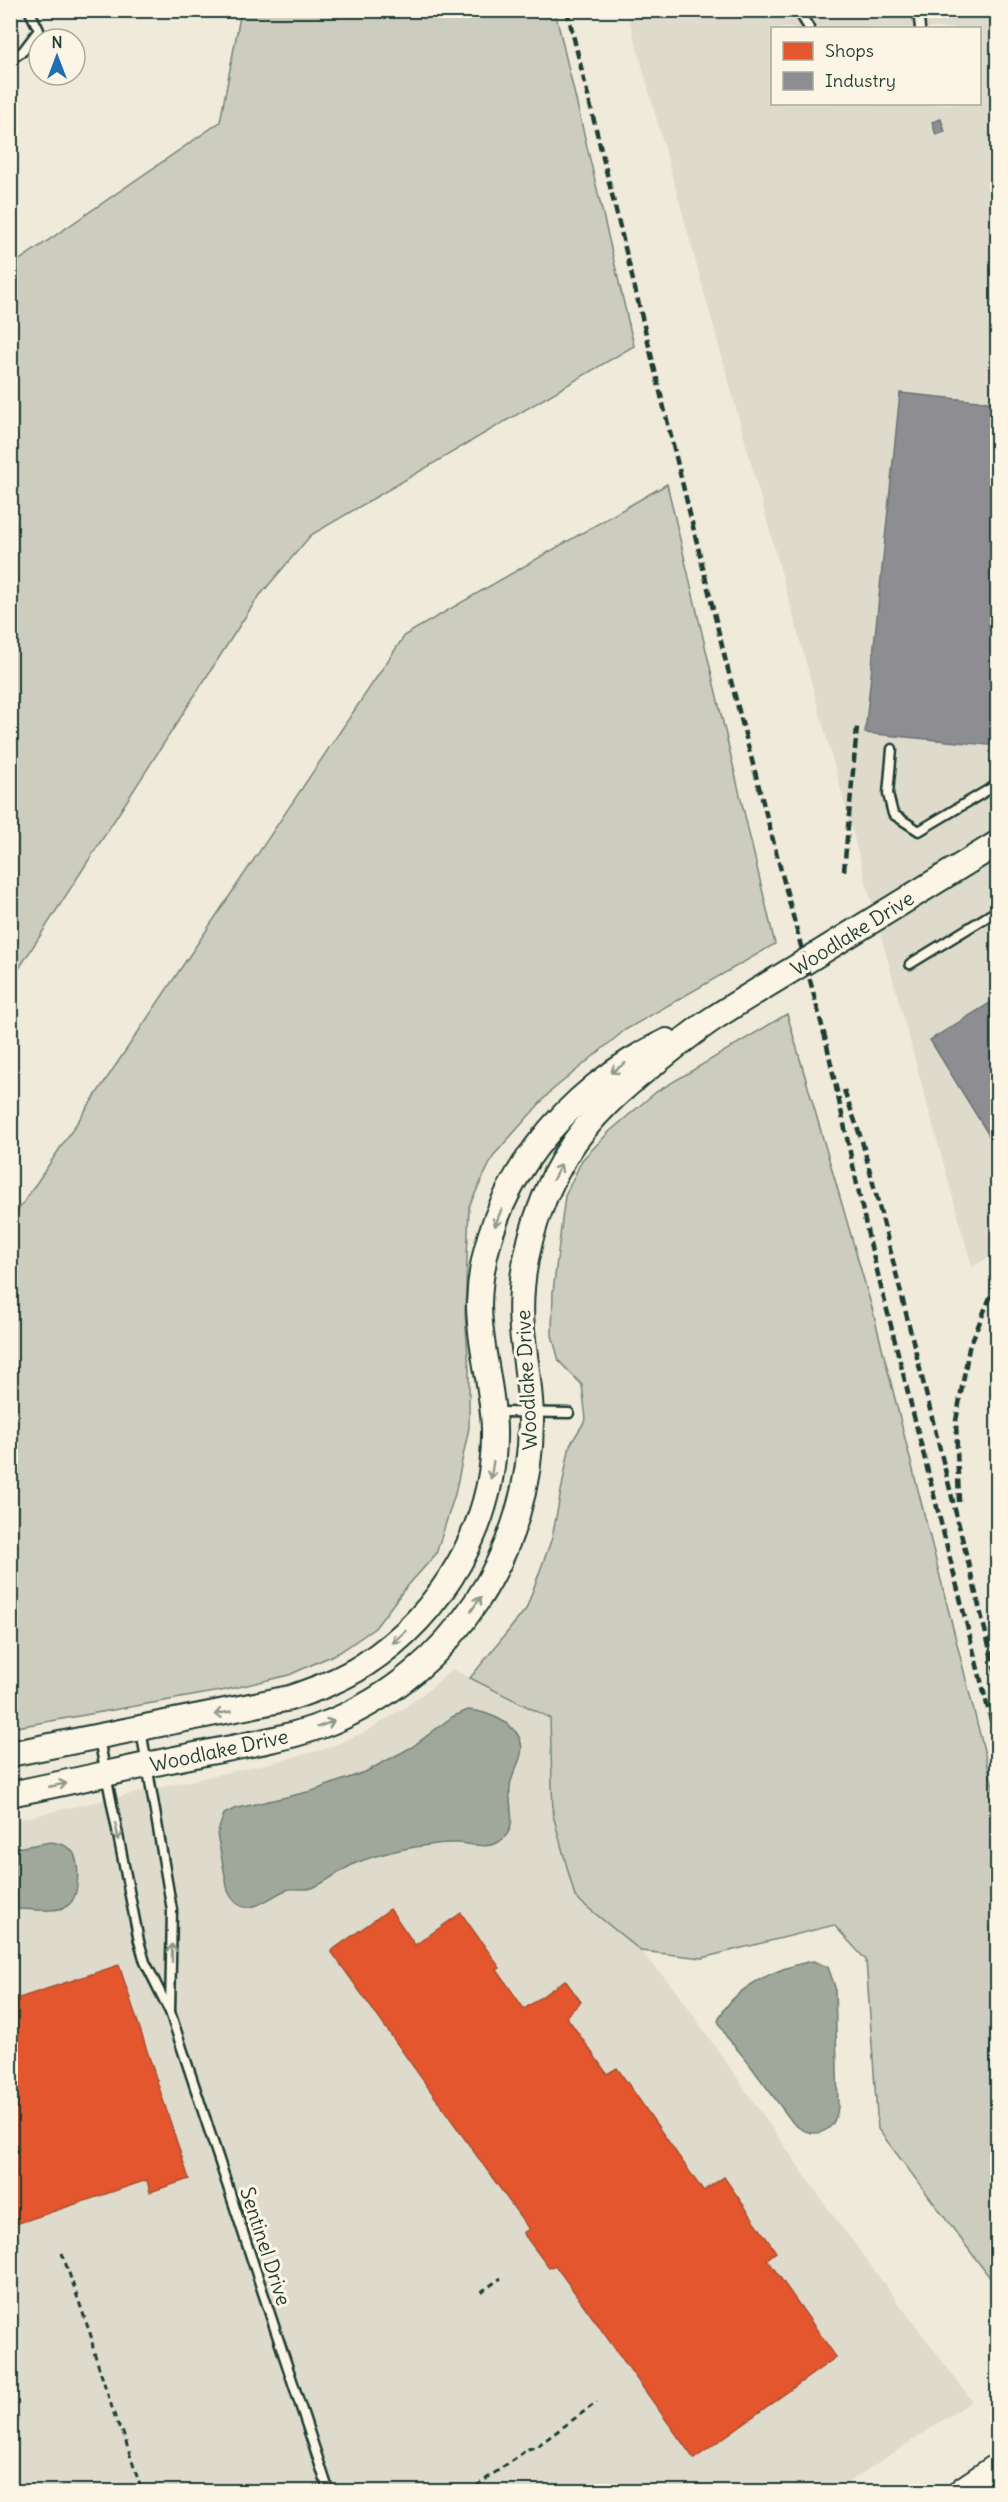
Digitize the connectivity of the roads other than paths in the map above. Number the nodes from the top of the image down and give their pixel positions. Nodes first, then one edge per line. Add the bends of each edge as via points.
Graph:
1 (29, 10) edge
2 (798, 10) edge
3 (918, 10) edge
4 (808, 27) edge
5 (920, 27) edge
6 (10, 60) edge
7 (892, 748) dead end
8 (998, 784) edge
9 (998, 843) edge
10 (998, 910) edge
11 (910, 964) dead end
12 (707, 1022) junction
13 (493, 1412) junction
14 (531, 1412) junction
15 (569, 1413) dead end
16 (141, 1728) junction
17 (99, 1736) junction
18 (10, 1754) edge
19 (146, 1765) junction
20 (106, 1774) junction
21 (10, 1794) edge
22 (170, 2012) junction
23 (998, 2469) edge
24 (329, 2492) edge
25 (964, 2492) edge

1 - 6 lane via 39,30 23,51
2 - 4 lane
3 - 5 lane
7 - 8 lane via 888,794 893,814 919,831
9 - 12 street, Woodlake Drive
10 - 11 lane
12 -> 13 street, Woodlake Drive via 640,1053 584,1094 550,1129 516,1179 492,1235 479,1303
14 -> 12 street, Woodlake Drive via 522,1289 529,1245 548,1189 576,1139 602,1108
13 - 14 lane
13 -> 16 street, Woodlake Drive via 491,1475 472,1538 438,1596 391,1645 343,1678 290,1698
14 - 15 lane
19 -> 14 street, Woodlake Drive via 314,1728 358,1710 419,1668 466,1618 507,1547 525,1488
16 - 17 street, Woodlake Drive
16 - 19 lane, Sentinel Drive
17 - 18 street, Woodlake Drive
17 - 20 lane, Sentinel Drive
19 - 20 street, Woodlake Drive
22 -> 19 lane, Sentinel Drive via 172,1911
21 -> 20 street, Woodlake Drive
20 -> 22 lane, Sentinel Drive via 139,1941
22 - 24 lane, Sentinel Drive
23 - 25 highway

